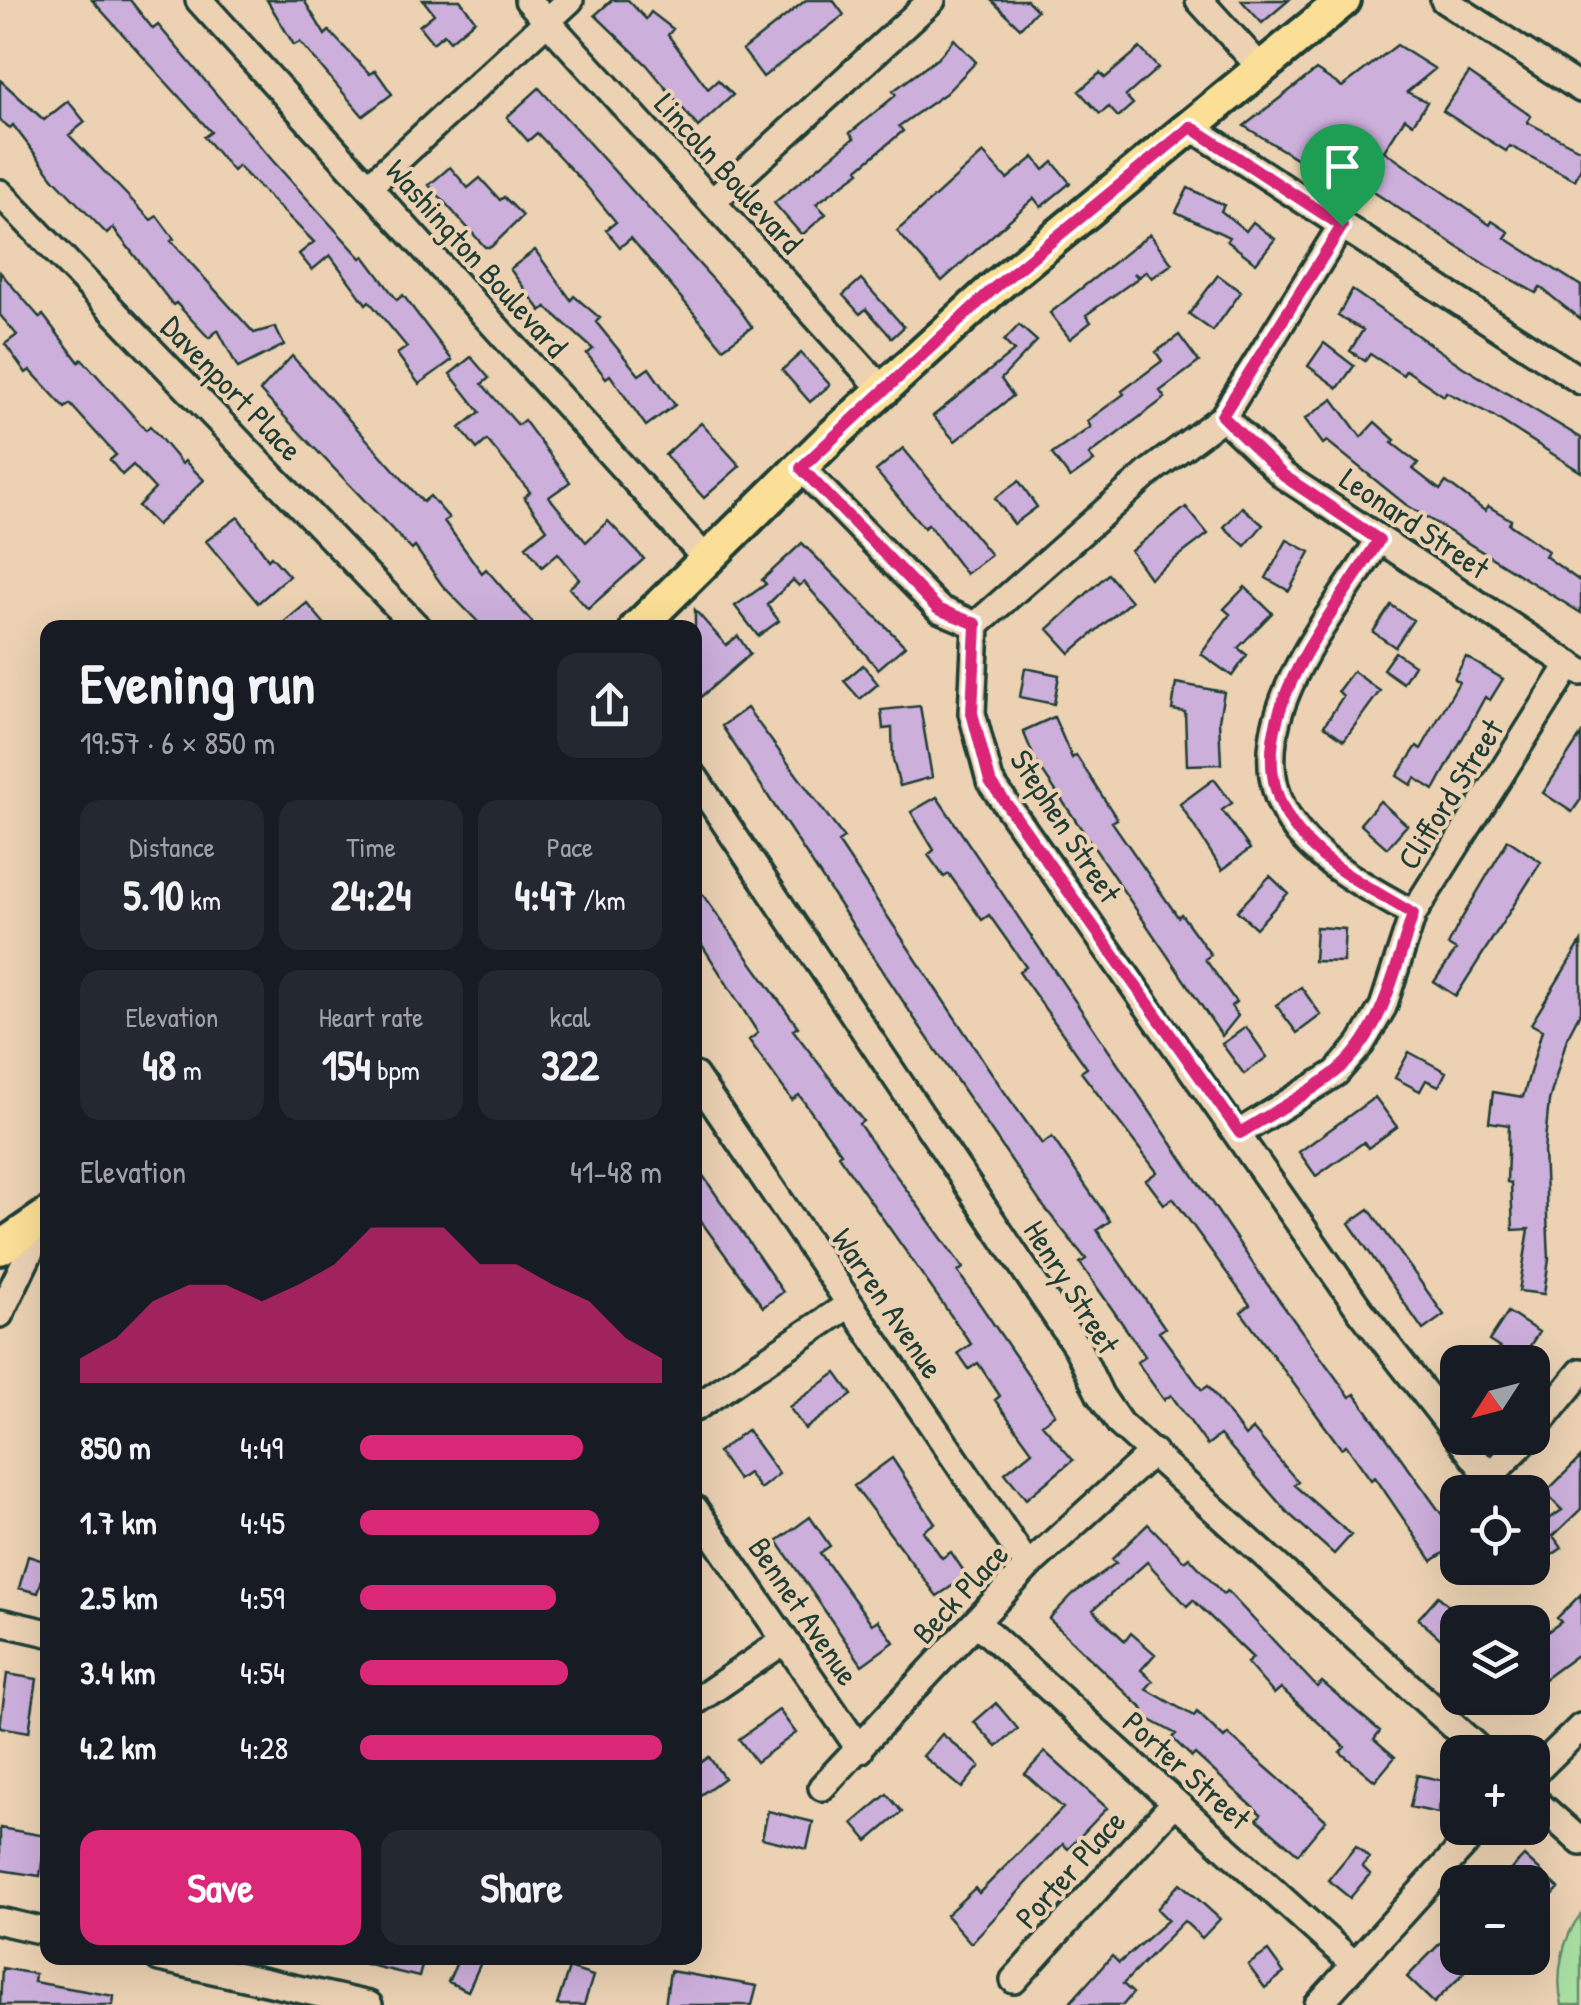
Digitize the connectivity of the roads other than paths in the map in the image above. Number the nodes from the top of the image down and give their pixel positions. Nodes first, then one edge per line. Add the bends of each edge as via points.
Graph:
1 (199, 0) edge
2 (528, 0) edge
3 (570, 0) edge
4 (932, 0) edge
5 (1199, 0) edge
6 (1344, 0) edge
7 (1444, 0) edge
8 (547, 21) junction
9 (1260, 68) junction
10 (1581, 89) edge
11 (1191, 127) junction
12 (368, 186) junction
13 (0, 193) edge
14 (712, 202) junction
15 (1342, 226) junction
16 (1581, 381) edge
17 (882, 390) junction
18 (1222, 416) junction
19 (801, 468) junction
20 (1379, 540) junction
21 (706, 560) junction
22 (410, 620) edge
23 (645, 620) edge
24 (976, 624) junction
25 (1575, 668) edge
26 (702, 788) edge
27 (1413, 914) junction
28 (702, 1086) edge
29 (1240, 1133) junction
30 (40, 1221) edge
31 (40, 1231) edge
32 (0, 1248) edge
33 (850, 1304) junction
34 (0, 1314) edge
35 (1581, 1372) edge
36 (702, 1403) edge
37 (1550, 1410) edge
38 (1440, 1414) edge
39 (1153, 1452) junction
40 (1472, 1455) edge
41 (1510, 1455) edge
42 (702, 1519) edge
43 (1028, 1566) junction
44 (0, 1622) edge
45 (976, 1622) junction
46 (40, 1631) edge
47 (784, 1641) junction
48 (702, 1697) edge
49 (1581, 1727) edge
50 (1463, 1735) edge
51 (860, 1750) junction
52 (1550, 1757) edge
53 (822, 1787) dead end
54 (1175, 1802) junction
55 (1550, 1814) edge
56 (1581, 1842) edge
57 (1463, 1845) edge
58 (0, 1922) edge
59 (40, 1930) edge
60 (190, 1965) edge
61 (1354, 1965) junction
62 (1014, 1980) dead end
63 (369, 2005) edge
64 (1318, 2005) edge

1 - 12 street, Washington Boulevard
2 - 8 street, Lincoln Boulevard
3 - 8 street
4 - 14 street
5 - 9 street
6 - 9 main road
7 - 10 street
8 - 12 street
8 - 14 street, Lincoln Boulevard
9 - 11 main road
11 - 15 street
11 - 17 main road
12 - 21 street, Washington Boulevard
13 - 22 street, Davenport Place
14 - 17 street, Lincoln Boulevard
15 - 16 street
15 - 18 street
17 - 19 main road
18 - 20 street, Leonard Street via 1284,476
18 - 24 street
19 - 21 main road
19 - 24 street via 938,609
20 - 25 street, Leonard Street
20 - 27 street via 1287,687 1270,757 1278,794 1304,839
21 - 23 main road
24 - 29 street, Stephen Street via 972,713 990,781
25 - 27 street, Clifford Street
26 - 39 street, Henry Street via 1078,1348 1100,1396
27 - 29 street, Clifford Street via 1383,1007 1361,1044 1336,1073
28 - 33 street, Warren Avenue
29 - 38 street, Stephen Street
30 - 32 main road
31 - 34 street
33 - 36 street
33 - 43 street, Warren Avenue
35 - 37 street
39 - 43 street, Beck Place
39 - 50 street, Henry Street
40 - 41 street, Stephen Street via 1495,1470
42 - 47 street, Bennet Avenue
43 - 45 street, Beck Place
44 - 46 street
45 - 51 street, Beck Place
45 - 54 street, Porter Street
47 - 48 street
47 - 51 street, Bennet Avenue
49 - 52 street
51 - 53 street, Beck Place
54 - 61 street, Porter Street
54 - 62 street, Porter Place
55 - 56 street
57 - 61 street
58 - 59 street
60 - 63 street
61 - 64 street

